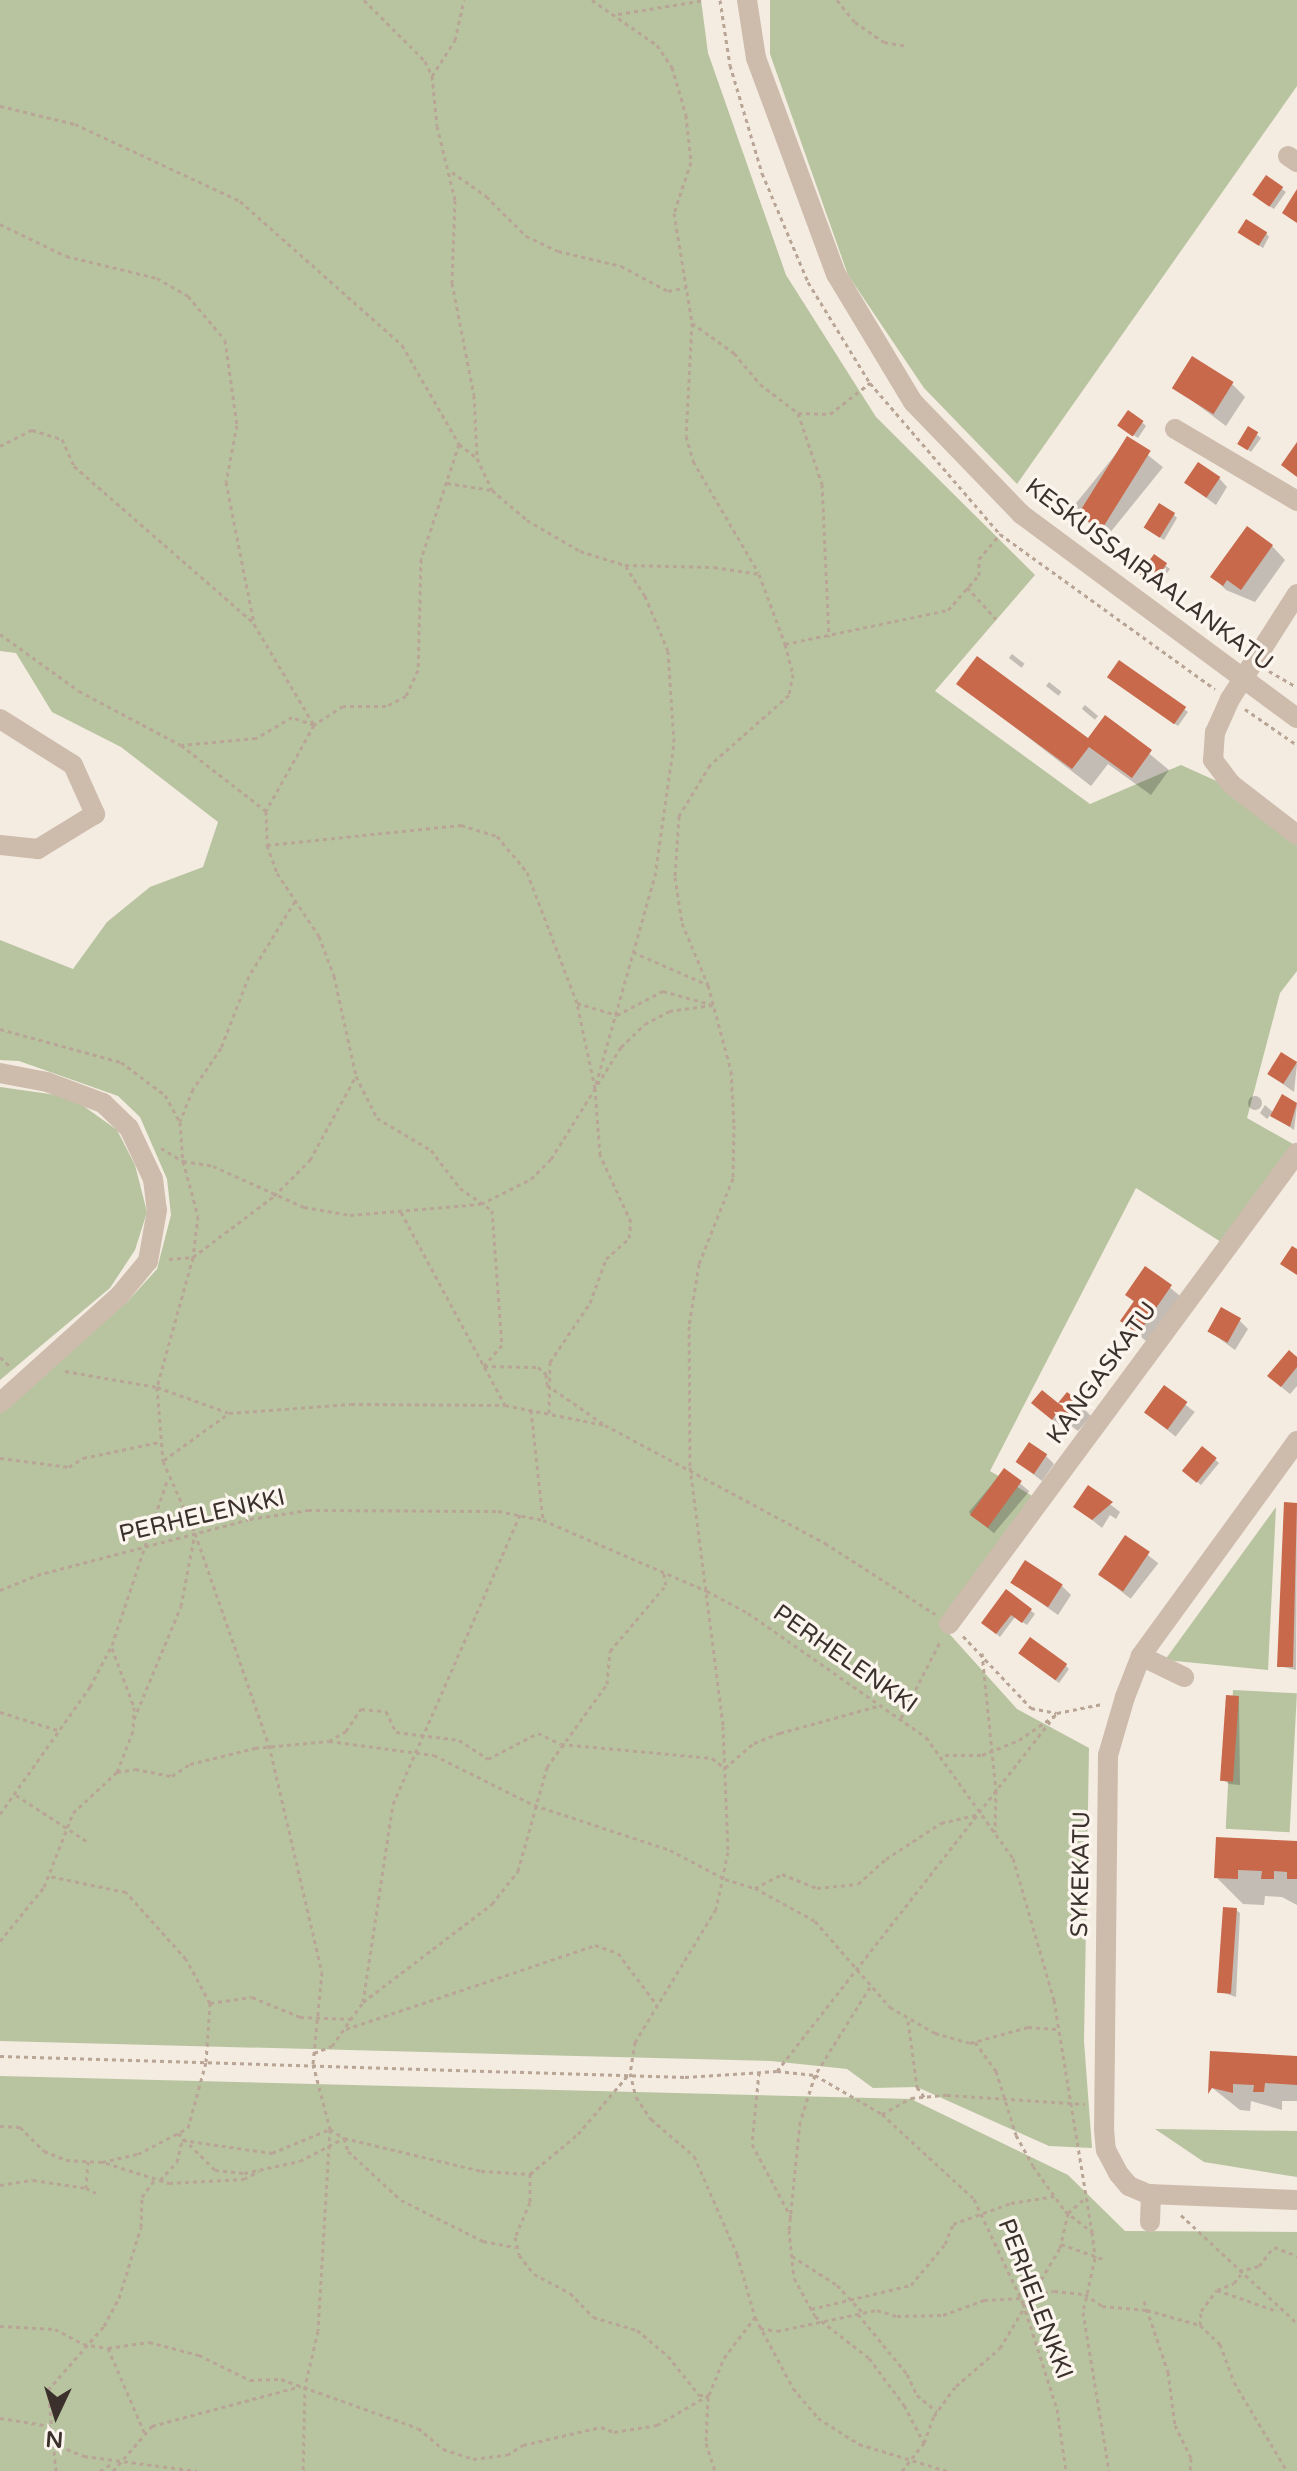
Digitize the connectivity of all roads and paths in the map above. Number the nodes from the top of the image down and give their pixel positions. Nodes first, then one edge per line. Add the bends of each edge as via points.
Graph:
1 (364, 0) edge
2 (464, 0) edge
3 (592, 0) edge
4 (705, 0) edge
5 (747, 0) edge
6 (837, 0) edge
7 (618, 14) junction
8 (907, 46) dead end
9 (432, 76) junction
10 (0, 106) edge
11 (450, 170) junction
12 (0, 224) edge
13 (687, 287) junction
14 (692, 323) junction
15 (870, 383) dead end
16 (798, 413) junction
17 (1175, 429) dead end
18 (459, 444) junction
19 (0, 446) edge
20 (477, 458) junction
21 (447, 483) junction
22 (492, 490) junction
23 (1297, 501) edge
24 (1000, 534) dead end
25 (625, 565) junction
26 (759, 574) junction
27 (967, 587) junction
28 (1297, 594) edge
29 (996, 619) dead end
30 (254, 624) junction
31 (0, 634) edge
32 (829, 637) junction
33 (785, 644) junction
34 (1254, 662) junction
35 (1244, 681) junction
36 (1297, 687) edge
37 (1297, 718) edge
38 (0, 719) edge
39 (314, 725) junction
40 (181, 745) junction
41 (266, 811) junction
42 (1297, 835) edge
43 (0, 845) edge
44 (267, 845) junction
45 (295, 901) junction
46 (633, 952) junction
47 (708, 985) junction
48 (577, 1003) junction
49 (713, 1005) junction
50 (617, 1015) junction
51 (0, 1029) edge
52 (0, 1073) edge
53 (356, 1076) junction
54 (595, 1088) junction
55 (180, 1122) junction
56 (156, 1144) dead end
57 (1297, 1153) edge
58 (183, 1161) junction
59 (274, 1196) junction
60 (481, 1204) junction
61 (401, 1212) junction
62 (193, 1257) junction
63 (148, 1261) junction
64 (46, 1362) junction
65 (484, 1366) junction
66 (549, 1386) junction
67 (157, 1387) junction
68 (0, 1403) edge
69 (505, 1405) junction
70 (531, 1410) junction
71 (229, 1413) junction
72 (549, 1413) junction
73 (605, 1425) junction
74 (1297, 1441) edge
75 (159, 1442) junction
76 (0, 1458) edge
77 (163, 1461) junction
78 (690, 1467) junction
79 (168, 1479) junction
80 (520, 1515) junction
81 (543, 1520) junction
82 (195, 1533) junction
83 (148, 1546) junction
84 (663, 1568) junction
85 (0, 1590) edge
86 (707, 1591) junction
87 (949, 1624) junction
88 (112, 1645) junction
89 (982, 1653) junction
90 (1141, 1656) junction
91 (1184, 1677) dead end
92 (1125, 1697) junction
93 (881, 1705) junction
94 (0, 1712) edge
95 (1057, 1713) junction
96 (901, 1718) junction
97 (134, 1719) junction
98 (59, 1731) junction
99 (422, 1734) junction
100 (329, 1741) junction
101 (561, 1744) junction
102 (269, 1745) junction
103 (992, 1749) junction
104 (414, 1753) junction
105 (944, 1755) junction
106 (725, 1768) junction
107 (117, 1772) junction
108 (996, 1793) junction
109 (16, 1795) junction
110 (534, 1805) junction
111 (0, 1814) edge
112 (980, 1814) junction
113 (64, 1827) junction
114 (995, 1832) junction
115 (88, 1842) dead end
116 (49, 1876) junction
117 (725, 1879) junction
118 (755, 1888) junction
119 (0, 1941) edge
120 (857, 1970) junction
121 (870, 1987) junction
122 (363, 2002) junction
123 (210, 2003) junction
124 (657, 2005) junction
125 (352, 2019) junction
126 (318, 2020) junction
127 (907, 2020) junction
128 (344, 2029) junction
129 (1058, 2029) junction
130 (975, 2042) junction
131 (314, 2053) junction
132 (0, 2056) edge
133 (206, 2062) junction
134 (313, 2064) junction
135 (777, 2071) junction
136 (759, 2072) junction
137 (630, 2073) junction
138 (815, 2075) junction
139 (925, 2098) junction
140 (1006, 2100) junction
141 (1070, 2102) junction
142 (882, 2114) junction
143 (0, 2126) edge
144 (330, 2129) junction
145 (178, 2133) junction
146 (344, 2138) junction
147 (182, 2140) junction
148 (329, 2150) junction
149 (88, 2161) junction
150 (102, 2162) junction
151 (259, 2169) junction
152 (530, 2174) junction
153 (158, 2180) junction
154 (0, 2185) edge
155 (86, 2188) junction
156 (96, 2193) dead end
157 (1161, 2195) junction
158 (1055, 2196) junction
159 (1085, 2198) junction
160 (1297, 2200) edge
161 (1068, 2213) junction
162 (983, 2214) junction
163 (791, 2217) junction
164 (1150, 2222) dead end
165 (1092, 2232) junction
166 (1061, 2244) junction
167 (515, 2247) junction
168 (792, 2256) junction
169 (1297, 2256) edge
170 (1095, 2258) junction
171 (1106, 2260) dead end
172 (1240, 2272) junction
173 (1217, 2290) junction
174 (1085, 2294) junction
175 (1028, 2296) junction
176 (851, 2298) junction
177 (1021, 2298) junction
178 (1144, 2301) dead end
179 (1023, 2303) junction
180 (811, 2309) junction
181 (1147, 2310) junction
182 (1280, 2312) junction
183 (860, 2313) junction
184 (755, 2317) junction
185 (822, 2320) junction
186 (1297, 2323) edge
187 (1200, 2325) junction
188 (0, 2326) edge
189 (760, 2328) junction
190 (83, 2344) junction
191 (108, 2348) junction
192 (305, 2386) junction
193 (709, 2395) junction
194 (937, 2412) junction
195 (0, 2418) edge
196 (50, 2426) junction
197 (145, 2434) junction
198 (52, 2443) junction
199 (924, 2443) junction
200 (120, 2459) junction
201 (909, 2459) junction
202 (56, 2471) edge
203 (100, 2471) edge
204 (113, 2471) edge
205 (197, 2471) edge
206 (303, 2471) edge
207 (715, 2471) edge
208 (902, 2471) edge
209 (947, 2471) edge
210 (1066, 2471) edge
211 (1109, 2471) edge
212 (1190, 2471) edge
213 (1287, 2471) edge

1 - 9 path via 425,61
2 - 9 path via 455,40
3 - 7 path
4 - 7 path
5 - 35 street, KESKUSSAIRAALANKATU via 756,58 836,274 913,402 1021,514
6 - 8 path via 855,22 884,42
7 - 13 path via 657,45 672,67 686,115 691,162 674,213
9 - 11 path via 437,126
10 - 18 path via 75,124 240,201 402,345
11 - 13 path via 526,236 558,251 621,266 668,291
11 - 20 path via 455,200 452,283 474,395
12 - 30 path via 66,256 157,278 188,296 225,340 237,425 226,482
13 - 14 path
14 - 16 path via 734,353 760,384
14 - 26 path via 686,436 693,461
15 - 16 path via 830,414
16 - 32 path via 822,484
17 - 23 street
18 - 20 path
18 - 21 path
19 - 30 path via 32,430 62,439 74,466
20 - 22 path
21 - 22 path
21 - 39 path via 421,559 418,670 406,696 386,706 343,706
22 - 25 path via 527,520 580,551
24 - 27 path via 979,559 979,575
25 - 26 path
25 - 46 path via 645,596 668,651 674,742 655,876
26 - 33 path
27 - 29 path
27 - 32 path via 948,610
28 - 34 street
30 - 39 path
31 - 40 path via 79,691
32 - 33 path
33 - 47 path via 793,674 789,695 710,765 679,816 675,877 682,923
34 - 35 street
34 - 36 path
35 - 37 street, KESKUSSAIRAALANKATU
35 - 42 street via 1215,732 1213,760 1231,784
38 - 43 street via 73,765 95,814 38,849
39 - 40 path via 292,717 256,738
39 - 41 path
40 - 41 path
41 - 44 path
44 - 45 path
44 - 48 path via 461,825 497,836 527,872
45 - 53 path via 319,936 334,976
45 - 55 path via 254,964 221,1048 193,1089
46 - 47 path
46 - 50 path
47 - 49 path
48 - 50 path
48 - 54 path
49 - 50 path via 663,991
49 - 54 path via 669,1011 645,1024 621,1047
49 - 78 path via 731,1071 733,1178 699,1264 689,1326
50 - 54 path
51 - 55 path via 121,1062 165,1095
52 - 63 street via 47,1082 103,1103 129,1128 153,1179 157,1210
53 - 59 path via 310,1160
53 - 60 path via 377,1118 431,1150 460,1188
54 - 60 path via 551,1159 531,1179
54 - 66 path via 600,1155 631,1222 629,1238 606,1259 590,1303 550,1362
55 - 58 path
56 - 58 path
57 - 87 street, KANGASKATU
58 - 59 path via 213,1166
58 - 62 path via 198,1216
59 - 61 path via 350,1215
59 - 62 path
60 - 61 path
60 - 65 path via 492,1210 501,1287 502,1345
61 - 65 path
62 - 63 path
62 - 67 path
63 - 64 street via 120,1295
64 - 67 path via 70,1374
64 - 68 street
65 - 66 path via 538,1367
65 - 69 path
66 - 72 path
66 - 73 path
67 - 71 path
67 - 75 path
69 - 70 path
69 - 71 path via 351,1404
70 - 72 path
70 - 81 path
71 - 77 path
72 - 73 path
73 - 78 path
74 - 90 street, SYKEKATU
75 - 76 path via 83,1458 69,1467
75 - 77 path
77 - 79 path
78 - 86 path
78 - 87 path via 825,1543
79 - 82 path
79 - 83 path
80 - 81 path, PERHELENKKI
80 - 82 path, PERHELENKKI via 308,1510
80 - 99 path
81 - 84 path, PERHELENKKI
82 - 83 path, PERHELENKKI
82 - 97 path via 181,1606
82 - 102 path
83 - 85 path, PERHELENKKI
83 - 88 path
84 - 86 path, PERHELENKKI
84 - 101 path via 666,1585 610,1651 607,1684
86 - 93 path, PERHELENKKI via 748,1613
86 - 106 path
87 - 89 path
87 - 96 path
88 - 97 path via 132,1695
88 - 98 path
89 - 95 path via 1031,1708
89 - 103 path
90 - 91 street
90 - 92 street, SYKEKATU
92 - 95 path
92 - 157 street, SYKEKATU via 1108,1755 1104,2129 1106,2150 1129,2186
93 - 96 path, PERHELENKKI
93 - 106 path via 754,1743
94 - 98 path
95 - 103 path via 1019,1740
95 - 108 path
96 - 105 path, PERHELENKKI
97 - 107 path
98 - 109 path
99 - 100 path via 396,1732 386,1711 361,1709 346,1731
99 - 101 path via 459,1740 488,1759 538,1733
99 - 104 path
100 - 102 path
100 - 104 path
101 - 106 path via 712,1758
101 - 110 path
102 - 107 path via 190,1764 172,1776 135,1769
102 - 126 path via 315,1928 322,1972
103 - 105 path via 982,1755
103 - 108 path
104 - 110 path via 462,1766
104 - 122 path via 393,1804
105 - 112 path, PERHELENKKI
106 - 117 path
107 - 113 path
108 - 112 path
108 - 114 path
109 - 111 path
109 - 113 path
110 - 117 path via 670,1850
110 - 122 path via 518,1871 492,1904
112 - 114 path, PERHELENKKI
112 - 118 path via 941,1823 858,1884 817,1888 782,1874
112 - 120 path
113 - 115 path
113 - 116 path
114 - 129 path, PERHELENKKI via 1013,1858
116 - 119 path
116 - 123 path via 126,1892 186,1959
117 - 118 path
117 - 124 path via 716,1909
118 - 120 path via 815,1921
120 - 121 path
120 - 135 path
121 - 127 path
121 - 138 path
122 - 125 path
123 - 126 path via 252,1997
123 - 133 path
124 - 128 path via 618,1953 595,1945
124 - 137 path via 635,2042
125 - 126 path
125 - 128 path
126 - 131 path
127 - 130 path
127 - 139 path via 917,2087
128 - 131 path via 332,2046
129 - 130 path via 1028,2027
129 - 141 path, PERHELENKKI
130 - 140 path via 996,2071
131 - 134 path
132 - 133 path, PERHELENKKI
133 - 134 path, PERHELENKKI
133 - 145 path via 188,2128
134 - 137 path, PERHELENKKI
134 - 144 path
135 - 136 path, PERHELENKKI
135 - 138 path, PERHELENKKI
136 - 137 path, PERHELENKKI via 685,2077
136 - 163 path via 752,2144
137 - 152 path via 578,2134
137 - 184 path via 636,2097 651,2119 694,2156 737,2254
138 - 142 path, PERHELENKKI
138 - 163 path via 800,2122
139 - 140 path
139 - 142 path via 911,2098
140 - 141 path
140 - 158 path via 1016,2135
141 - 159 path, PERHELENKKI
142 - 162 path, PERHELENKKI via 974,2199
143 - 149 path via 20,2127 44,2151 66,2160
144 - 146 path
144 - 147 path via 272,2153
144 - 148 path
145 - 147 path
145 - 150 path via 138,2154
146 - 148 path
146 - 152 path via 481,2171
146 - 167 path via 348,2151 401,2200 483,2241
147 - 151 path via 215,2170
147 - 153 path via 177,2162
148 - 151 path
148 - 192 path via 318,2331
149 - 150 path
149 - 155 path
150 - 153 path
151 - 153 path via 244,2179
152 - 167 path via 530,2202
153 - 190 path via 142,2197 141,2227 124,2286 104,2326
154 - 155 path via 33,2180
155 - 156 path
157 - 160 street
157 - 164 street
157 - 172 path
158 - 161 path
158 - 162 path via 1042,2195
159 - 161 path
159 - 165 path, PERHELENKKI
161 - 165 path
161 - 166 path
162 - 176 path via 953,2224 945,2244 911,2285
162 - 177 path, PERHELENKKI
163 - 168 path
165 - 170 path, PERHELENKKI
166 - 170 path
166 - 175 path
167 - 193 path via 534,2274 570,2293 593,2317 637,2330 668,2356 699,2395
168 - 176 path
168 - 180 path via 794,2278
169 - 172 path via 1274,2247 1259,2266
170 - 171 path
170 - 174 path, PERHELENKKI
172 - 173 path via 1234,2283
172 - 182 path
173 - 182 path
173 - 187 path via 1201,2311
174 - 175 path via 1054,2291
174 - 181 path via 1102,2306
174 - 211 path, PERHELENKKI via 1087,2344
175 - 179 path
176 - 180 path
176 - 183 path
177 - 179 path, PERHELENKKI
177 - 183 path via 984,2300 943,2315
178 - 181 path
179 - 194 path via 1000,2348 956,2386
179 - 210 path, PERHELENKKI via 1057,2409
180 - 185 path
181 - 187 path
181 - 212 path via 1168,2372 1175,2425 1191,2458
182 - 186 path
183 - 185 path
183 - 194 path via 917,2395
184 - 189 path
184 - 193 path via 724,2358
185 - 189 path via 777,2331
185 - 199 path via 869,2358
187 - 213 path via 1220,2344 1234,2382
188 - 190 path via 55,2329
189 - 201 path via 793,2388 818,2418 859,2444
190 - 191 path
190 - 196 path via 48,2390
191 - 192 path via 149,2342 199,2355 250,2380 281,2379
191 - 197 path
192 - 193 path via 418,2428 443,2449 473,2459 507,2455 523,2445 601,2427 614,2432 657,2425
192 - 197 path via 207,2408 152,2426
192 - 206 path
193 - 207 path via 706,2443
194 - 199 path
195 - 196 path
196 - 198 path
197 - 200 path
198 - 200 path via 84,2456
198 - 202 path
199 - 201 path
200 - 203 path
200 - 204 path
200 - 205 path via 140,2467
201 - 208 path
201 - 209 path

